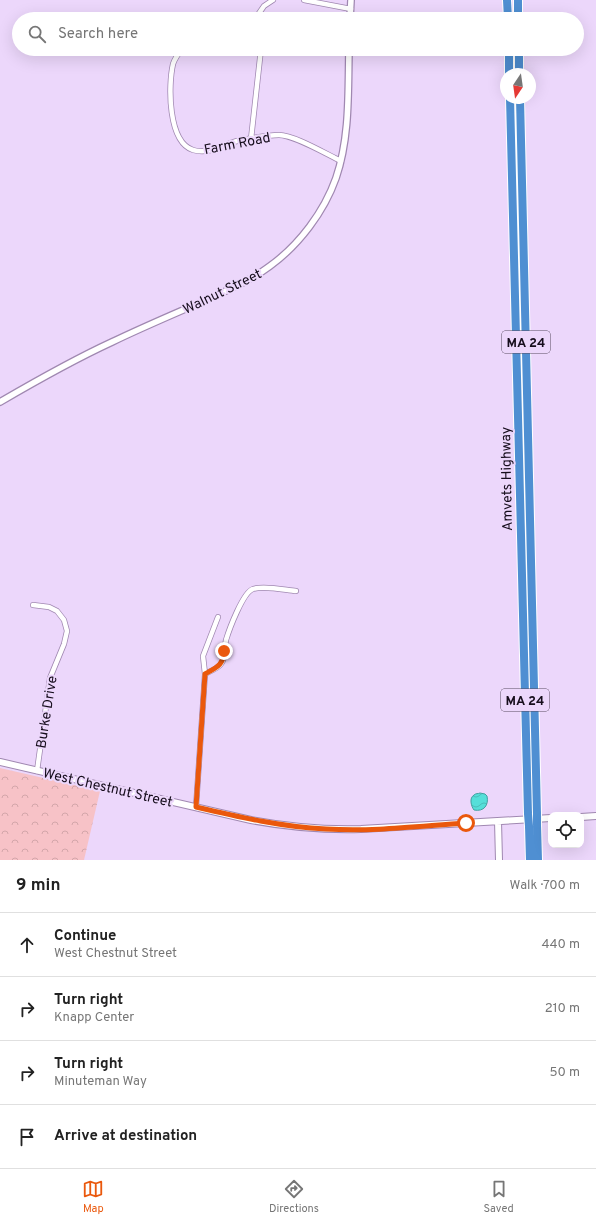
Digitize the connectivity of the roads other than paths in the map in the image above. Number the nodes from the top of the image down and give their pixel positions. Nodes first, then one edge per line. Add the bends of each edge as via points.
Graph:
1 (273, 0) edge
2 (304, 0) edge
3 (352, 0) edge
4 (507, 0) edge
5 (518, 0) edge
6 (350, 9) joint
7 (260, 12) edge
8 (508, 12) edge
9 (518, 12) edge
10 (177, 56) edge
11 (261, 56) edge
12 (349, 56) edge
13 (509, 56) edge
14 (519, 56) edge
15 (509, 68) edge
16 (519, 68) edge
17 (510, 104) edge
18 (520, 104) edge
19 (251, 139) junction
20 (341, 161) junction
21 (0, 402) edge
22 (296, 592) dead end
23 (33, 605) dead end
24 (218, 617) dead end
25 (205, 674) junction
26 (0, 762) edge
27 (37, 771) junction
28 (196, 807) junction
29 (584, 816) edge
30 (596, 816) edge
31 (548, 818) edge
32 (498, 821) junction
33 (499, 860) edge
34 (530, 860) edge
35 (538, 860) edge

1 - 7 street
2 - 6 street
3 - 6 street
4 - 8 highway
5 - 9 highway
10 - 19 street, Farm Road via 173,63 169,91 177,136 182,143 192,150 202,152
11 - 19 street
12 - 20 street, Walnut Street via 347,120
13 - 15 highway
14 - 16 highway
17 - 34 highway, Amvets Highway / MA 24, bridge
18 - 35 highway, Amvets Highway / MA 24, bridge
19 - 20 street, Farm Road via 280,135 292,137
20 - 21 street, Walnut Street via 331,190 314,220 294,245 271,266 233,288 71,362
22 - 25 street via 261,588 253,588 248,592 228,634 222,662
23 - 27 street, Burke Drive via 57,611 64,620 67,631 50,678
24 - 25 street via 203,656
25 - 28 street
26 - 27 main road, West Chestnut Street
27 - 28 main road, West Chestnut Street
28 - 32 main road, West Chestnut Street via 293,827 325,829 382,829
29 - 30 main road
31 - 32 main road, West Chestnut Street
32 - 33 main road

